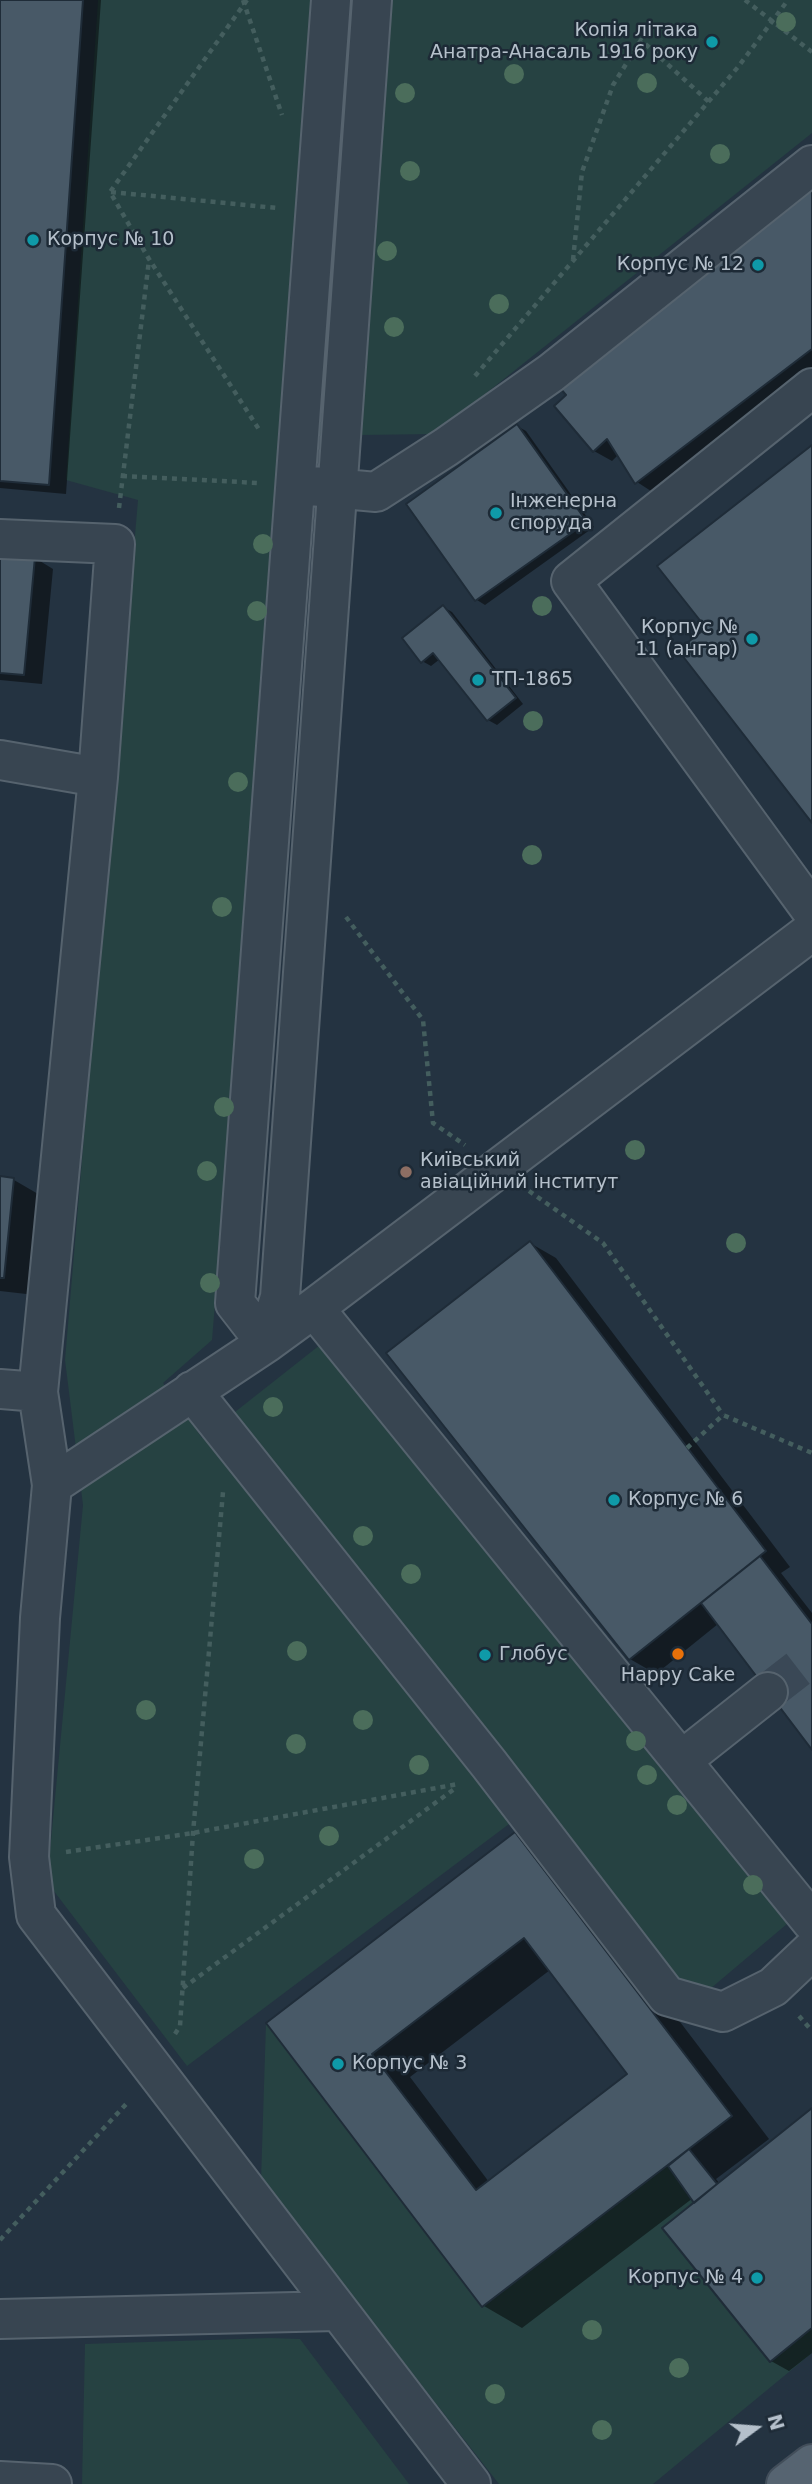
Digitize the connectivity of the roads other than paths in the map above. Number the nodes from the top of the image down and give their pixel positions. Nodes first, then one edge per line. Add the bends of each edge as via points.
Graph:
1 (331, 0) edge
2 (372, 0) edge
3 (812, 165) edge
4 (812, 388) edge
5 (295, 484) junction
6 (337, 488) junction
7 (0, 539) edge
8 (0, 760) edge
9 (99, 777) junction
10 (812, 911) edge
11 (812, 931) edge
12 (314, 1308) junction
13 (266, 1343) junction
14 (0, 1389) edge
15 (192, 1391) junction
16 (38, 1392) junction
17 (52, 1485) junction
18 (768, 1692) tunnel mouth
19 (682, 1760) junction
20 (812, 1922) edge
21 (812, 1950) edge
22 (337, 2311) junction
23 (0, 2319) edge
24 (812, 2464) edge
25 (0, 2482) edge
26 (52, 2484) edge
27 (471, 2484) edge
28 (786, 2484) edge

1 - 5 lane
2 - 6 lane
3 - 6 lane via 551,373 446,447 376,492
4 - 10 lane via 571,581
5 - 6 lane
5 - 13 lane via 235,1303
6 - 13 lane via 280,1297
7 - 9 lane via 115,544
8 - 9 lane
9 - 16 lane
11 - 12 lane
12 - 13 lane
12 - 19 lane
13 - 15 lane
14 - 16 lane
15 - 17 lane
15 - 21 lane via 667,1996 723,2012 773,1987
16 - 17 lane
17 - 22 lane via 40,1618 29,1857 36,1915
18 - 19 lane
19 - 20 lane
22 - 23 lane
22 - 27 lane
24 - 28 main road
25 - 26 lane

